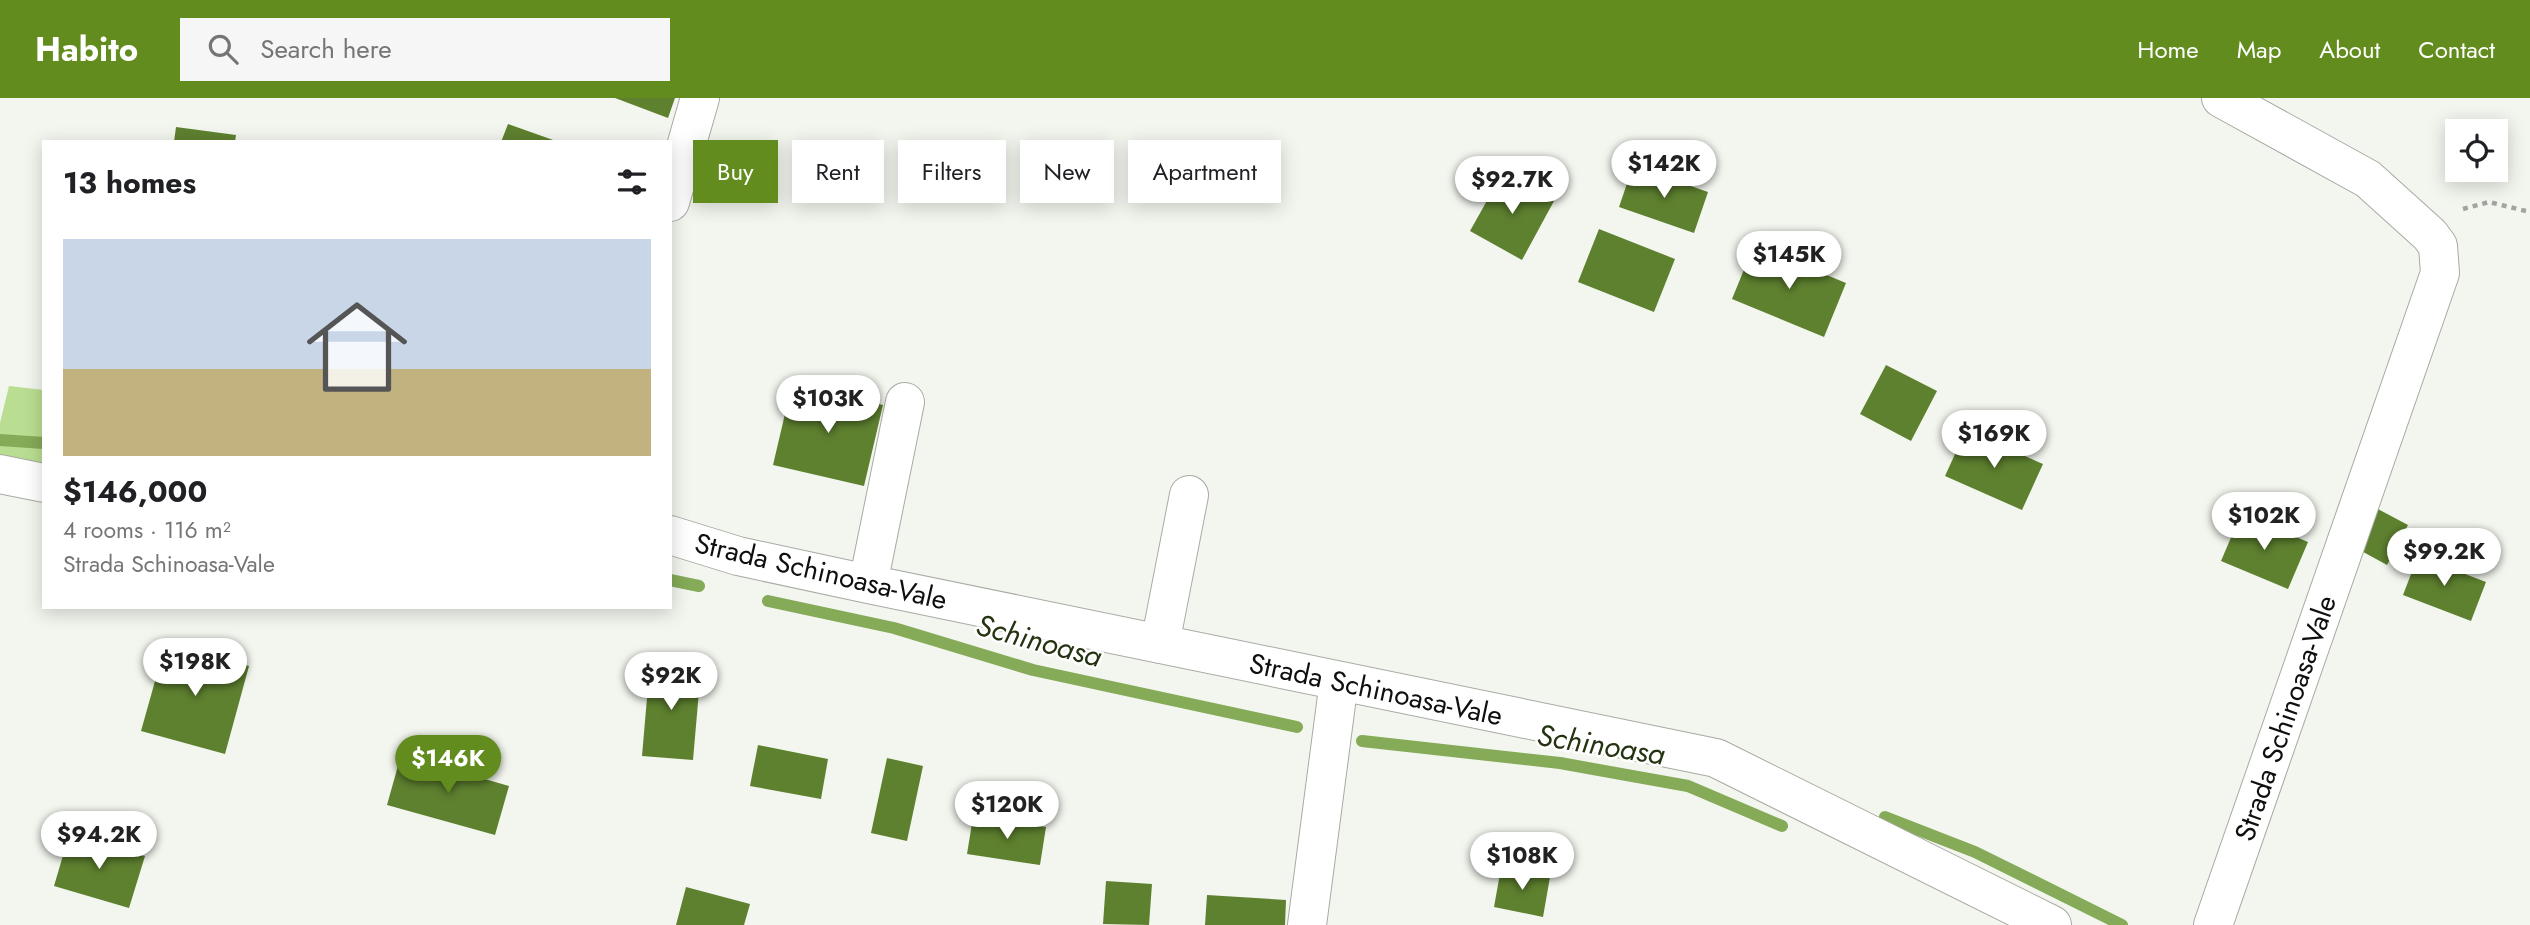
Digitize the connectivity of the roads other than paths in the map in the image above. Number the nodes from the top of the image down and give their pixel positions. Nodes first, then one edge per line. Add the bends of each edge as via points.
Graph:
1 (700, 98) edge
2 (2221, 98) edge
3 (672, 195) edge
4 (905, 402) dead end
5 (0, 474) edge
6 (42, 483) edge
7 (1189, 495) dead end
8 (672, 536) edge
9 (868, 584) junction
10 (1160, 644) junction
11 (1339, 681) junction
12 (1307, 925) edge
13 (2052, 925) edge
14 (2213, 925) edge

1 - 3 street
2 - 14 street, Strada Schinoasa-Vale via 2368,179 2430,235 2442,260
4 - 9 street
5 - 6 street
7 - 10 street
8 - 9 street, Strada Schinoasa-Vale via 738,556
9 - 10 street, Strada Schinoasa-Vale
10 - 11 street, Strada Schinoasa-Vale
11 - 12 street
11 - 13 street, Strada Schinoasa-Vale via 1716,758

